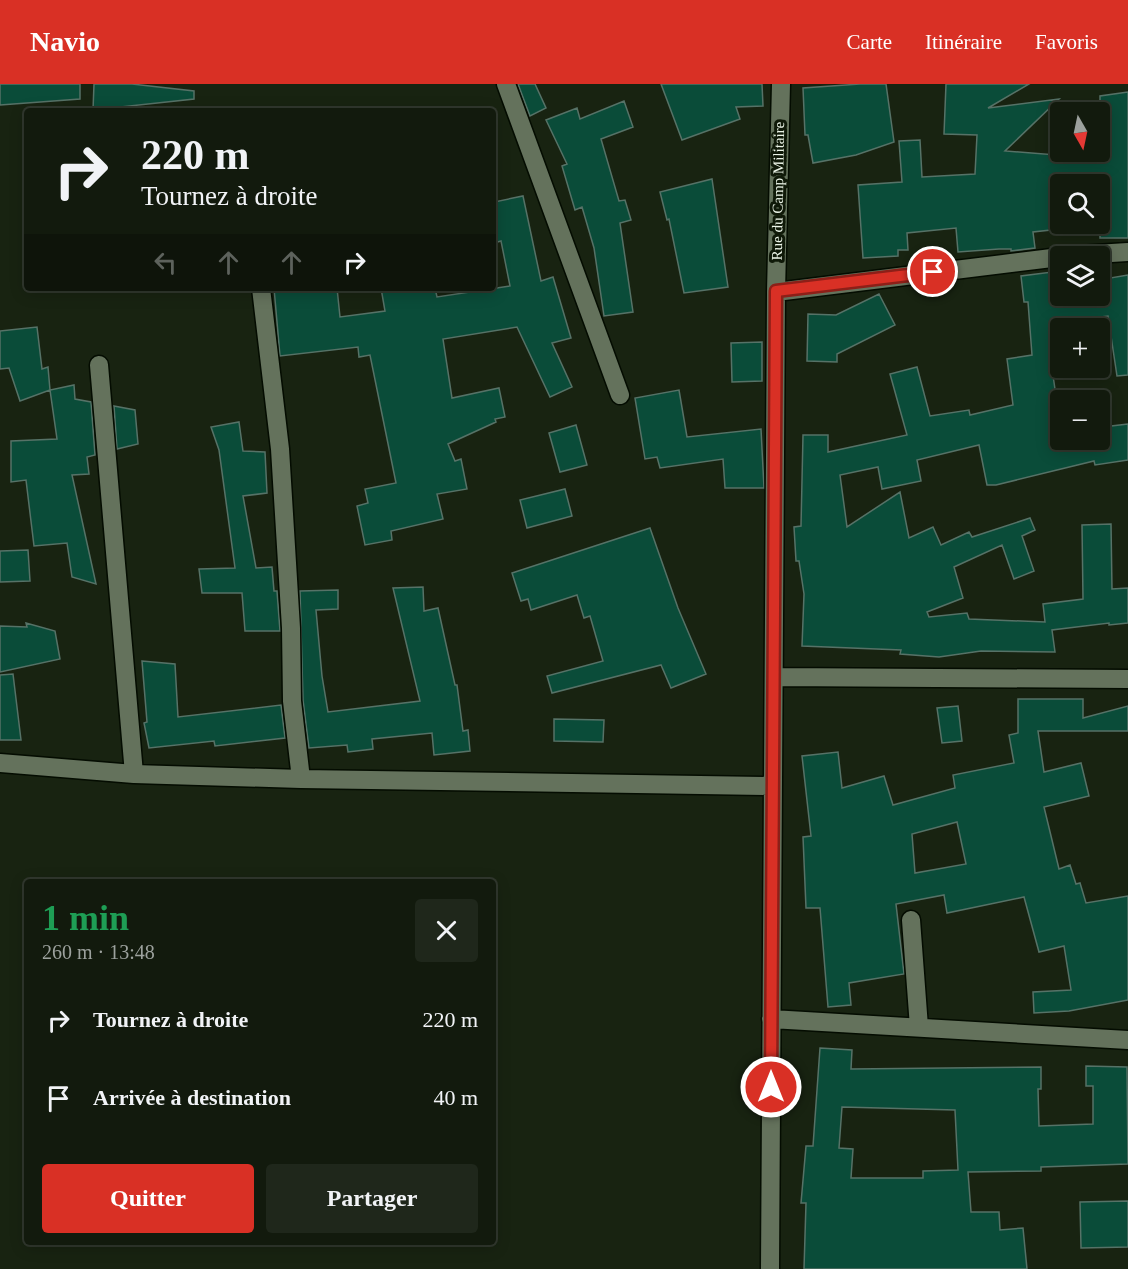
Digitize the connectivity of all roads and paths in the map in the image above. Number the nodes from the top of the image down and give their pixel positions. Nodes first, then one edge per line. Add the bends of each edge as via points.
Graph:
1 (506, 84) edge
2 (781, 84) edge
3 (1128, 252) edge
4 (1110, 253) edge
5 (1050, 258) edge
6 (261, 291) edge
7 (776, 291) junction
8 (99, 365) dead end
9 (620, 395) dead end
10 (775, 677) junction
11 (1128, 679) edge
12 (0, 763) edge
13 (134, 774) junction
14 (301, 779) junction
15 (772, 786) junction
16 (910, 920) dead end
17 (771, 1019) junction
18 (919, 1027) junction
19 (1128, 1040) edge
20 (770, 1269) edge

1 - 9 street
2 - 7 street, Rue du Camp Militaire
3 - 4 street
5 - 7 street
6 - 14 street via 280,449 292,701
7 - 10 street, Rue du Camp Militaire
8 - 13 street
10 - 11 street
10 - 15 street, Rue du Camp Militaire
12 - 13 street
13 - 14 street
14 - 15 street
15 - 17 street, Rue du Camp Militaire
16 - 18 street
17 - 18 street
17 - 20 street, Rue du Camp Militaire
18 - 19 street

